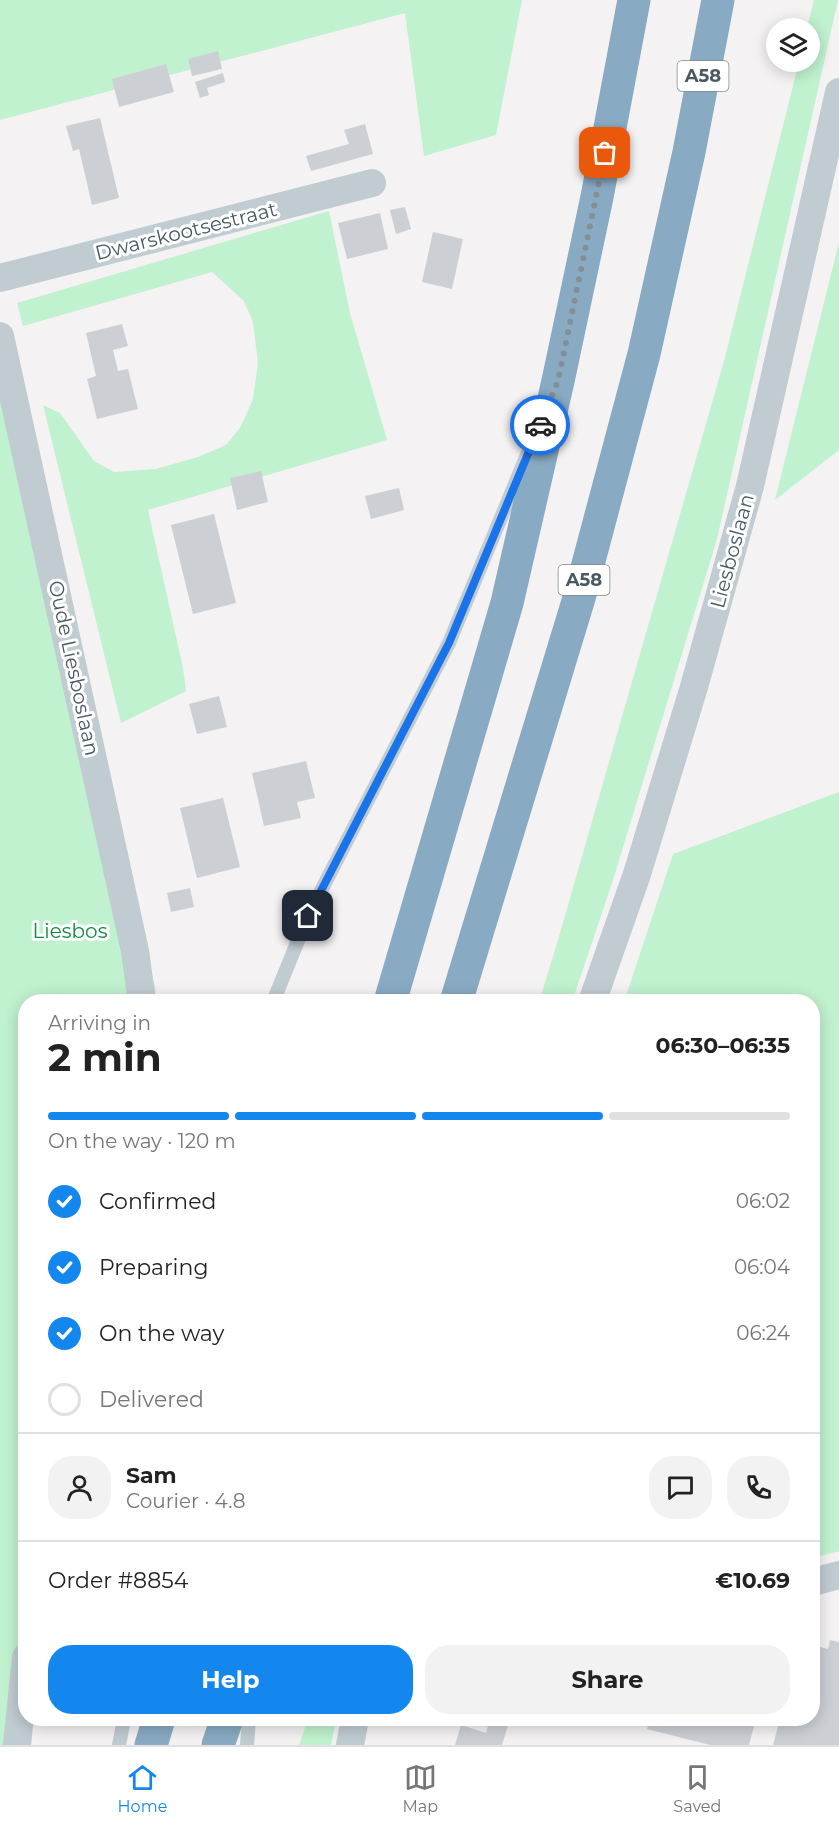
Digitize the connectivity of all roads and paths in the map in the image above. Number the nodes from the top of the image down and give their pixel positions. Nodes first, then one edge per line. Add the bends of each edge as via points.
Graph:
1 (634, 0) edge
2 (718, 0) edge
3 (839, 92) edge
4 (372, 183) dead end
5 (0, 279) edge
6 (0, 336) edge
7 (6, 379) edge
8 (558, 381) junction
9 (141, 994) edge
10 (276, 994) edge
11 (392, 994) edge
12 (458, 994) edge
13 (595, 994) edge
14 (839, 1575) edge
15 (820, 1580) edge
16 (19, 1726) edge
17 (123, 1726) edge
18 (157, 1726) edge
19 (225, 1726) edge
20 (248, 1726) edge
21 (354, 1726) edge
22 (17, 1745) edge
23 (119, 1745) edge
24 (151, 1745) edge
25 (218, 1745) edge
26 (247, 1745) edge
27 (350, 1745) edge

1 - 8 highway
2 - 12 highway, A58 via 641,365 579,598
3 - 13 street, Liesboslaan via 750,486 691,698 637,874
4 - 5 street, Dwarskootsestraat
6 - 7 street, Oude Liesboslaan
7 - 9 street, Oude Liesboslaan via 135,951
8 - 10 lane via 449,643 308,916
8 - 11 highway via 507,603
14 - 15 street
16 - 22 street
17 - 23 lane
18 - 24 highway
19 - 25 highway
20 - 26 lane
21 - 27 street

